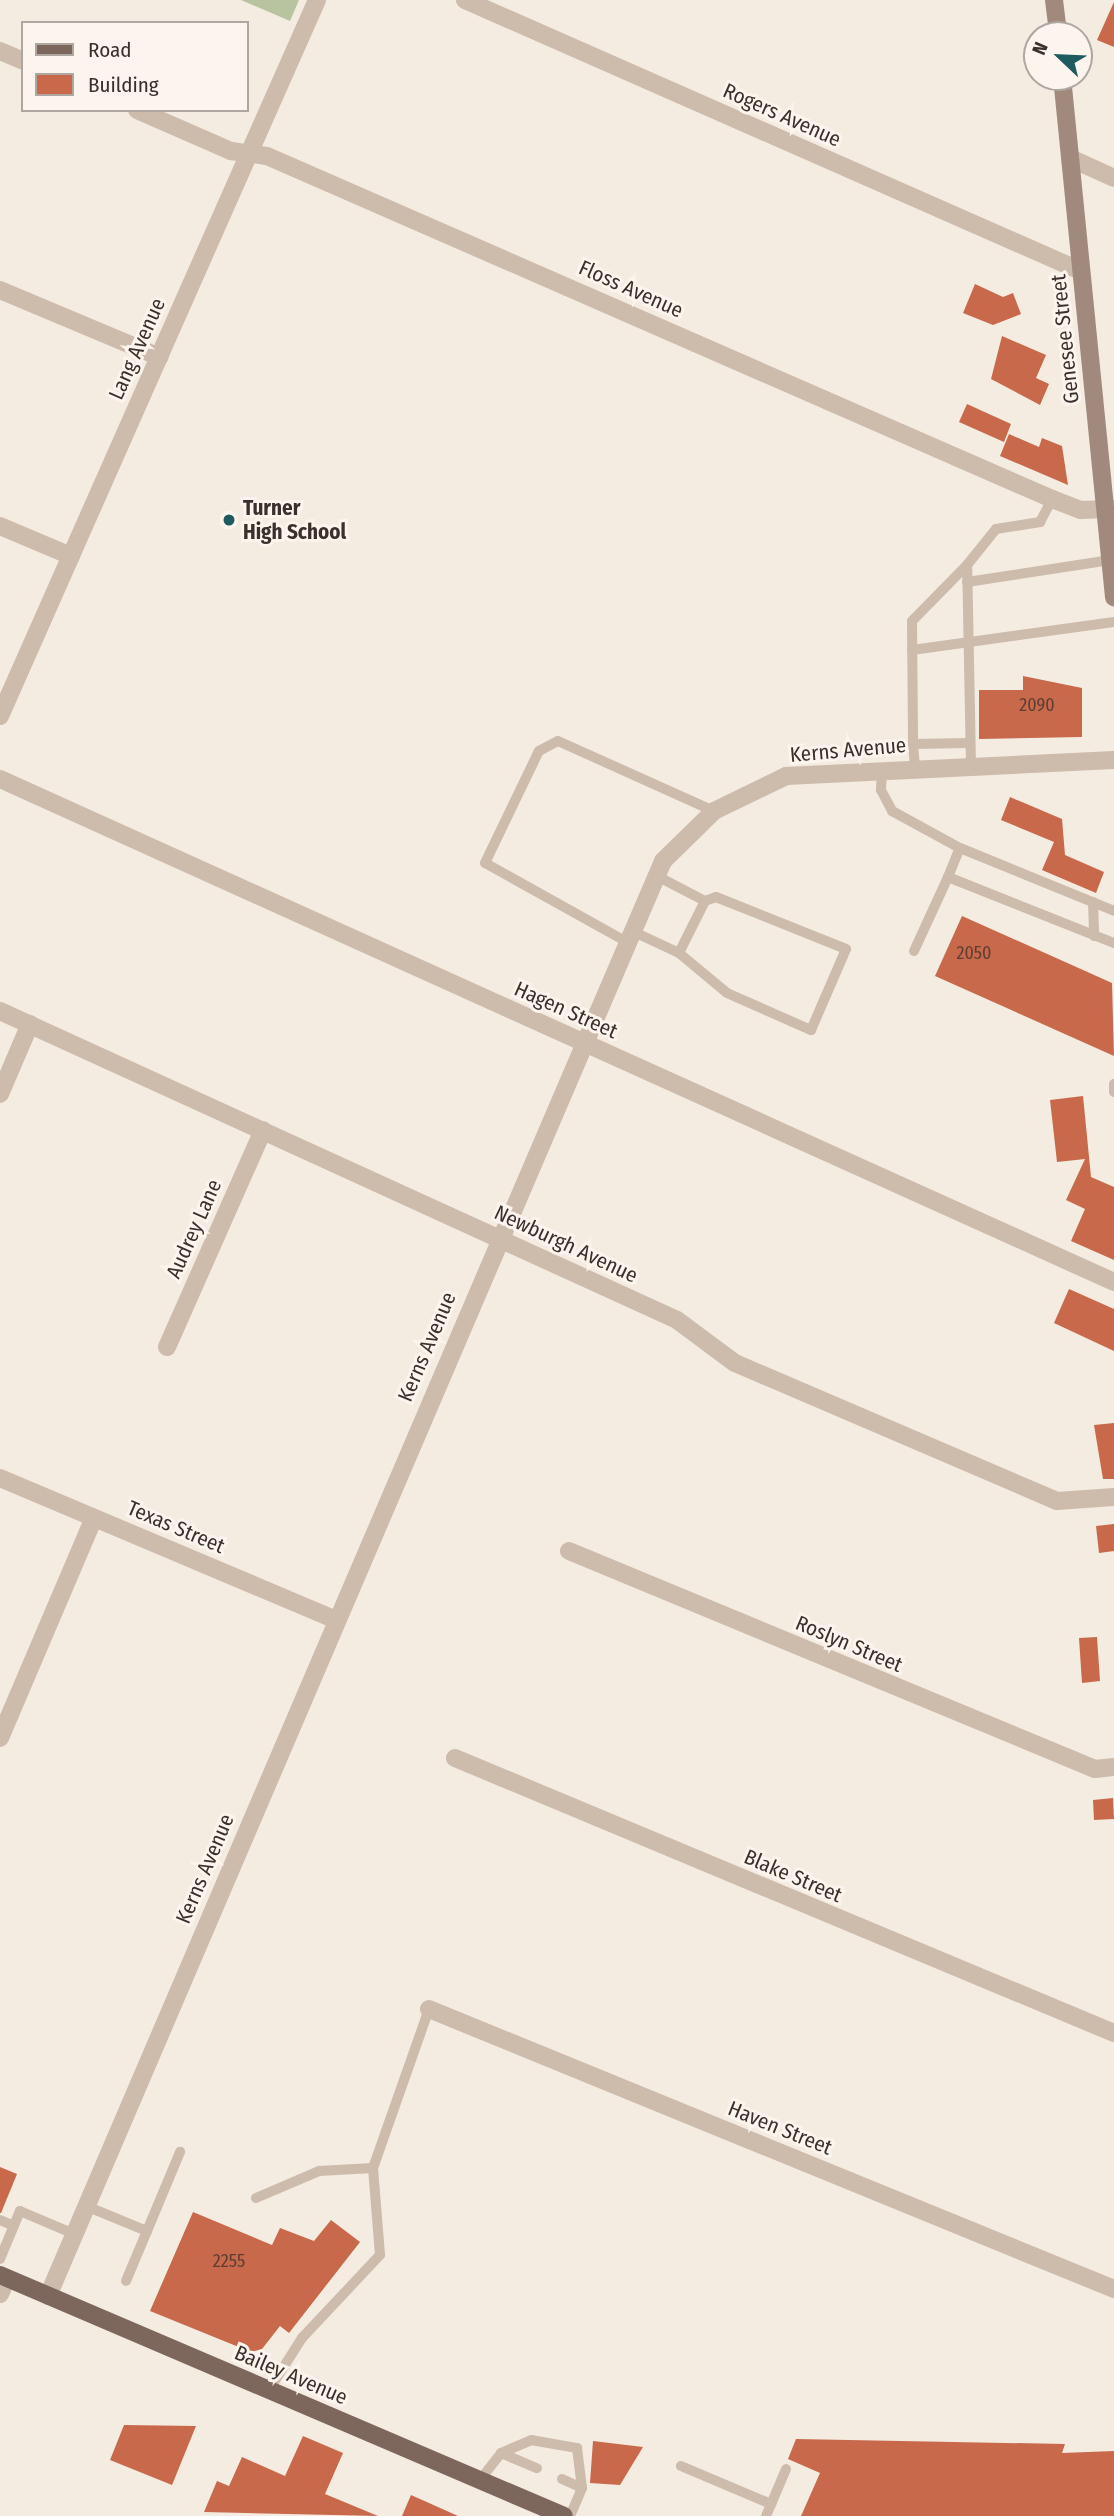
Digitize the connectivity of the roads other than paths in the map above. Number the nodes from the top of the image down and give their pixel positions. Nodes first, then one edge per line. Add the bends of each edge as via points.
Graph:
1 (317, 0) edge
2 (466, 0) edge
3 (1052, 1) edge
4 (1056, 21) edge
5 (0, 51) edge
6 (21, 60) edge
7 (1063, 91) edge
8 (142, 112) edge
9 (249, 153) junction
10 (1070, 158) junction
11 (1114, 178) edge
12 (1081, 271) junction
13 (0, 290) edge
14 (159, 357) junction
15 (1052, 499) junction
16 (1110, 510) edge
17 (0, 526) edge
18 (71, 556) junction
19 (1110, 561) junction
20 (967, 565) junction
21 (967, 582) junction
22 (1114, 597) edge
23 (1114, 622) edge
24 (970, 645) junction
25 (912, 650) junction
26 (0, 716) edge
27 (970, 743) junction
28 (913, 744) junction
29 (1114, 760) edge
30 (971, 765) junction
31 (915, 767) junction
32 (882, 768) junction
33 (0, 779) edge
34 (714, 811) junction
35 (960, 848) junction
36 (655, 875) junction
37 (948, 877) junction
38 (705, 901) junction
39 (1093, 902) junction
40 (1114, 911) edge
41 (1094, 936) junction
42 (629, 937) junction
43 (1114, 943) edge
44 (914, 951) dead end
45 (678, 953) junction
46 (0, 1011) edge
47 (30, 1024) junction
48 (584, 1042) junction
49 (1114, 1084) edge
50 (1114, 1092) edge
51 (0, 1094) edge
52 (263, 1130) junction
53 (499, 1238) junction
54 (1114, 1282) edge
55 (167, 1347) dead end
56 (0, 1478) edge
57 (1114, 1497) edge
58 (94, 1518) junction
59 (569, 1551) dead end
60 (334, 1619) junction
61 (0, 1738) edge
62 (455, 1758) dead end
63 (1114, 1768) edge
64 (429, 2009) joint
65 (1114, 2033) edge
66 (180, 2152) dead end
67 (373, 2168) junction
68 (256, 2198) dead end
69 (86, 2206) junction
70 (0, 2220) edge
71 (13, 2226) junction
72 (146, 2231) junction
73 (74, 2234) junction
74 (0, 2259) edge
75 (126, 2281) dead end
76 (2, 2282) edge
77 (1114, 2289) edge
78 (48, 2296) junction
79 (268, 2390) junction
80 (501, 2453) junction
81 (681, 2466) dead end
82 (537, 2468) dead end
83 (786, 2469) dead end
84 (562, 2479) dead end
85 (480, 2480) junction
86 (582, 2488) junction
87 (771, 2504) junction
88 (565, 2516) edge
89 (570, 2516) edge
90 (766, 2516) edge

1 - 9 street, Lang Avenue
2 - 12 street, Rogers Avenue
3 - 4 main road
5 - 6 street
7 - 10 main road, Genesee Street
8 - 9 street, Floss Avenue
9 - 14 street, Lang Avenue
9 - 15 street, Floss Avenue via 369,200
10 - 11 street
10 - 12 main road, Genesee Street
12 - 16 main road, Genesee Street
13 - 14 street
14 - 18 street, Lang Avenue
15 - 16 street, Floss Avenue
15 - 20 lane via 1040,522 996,529
16 - 19 main road, Genesee Street
17 - 18 street
18 - 26 street, Lang Avenue
19 - 21 lane
19 - 22 main road, Genesee Street
20 - 21 lane
20 - 25 lane via 912,621
21 - 24 lane
23 - 24 lane
24 - 25 lane
24 - 27 lane
25 - 28 lane
27 - 28 lane
27 - 30 lane
28 - 31 lane
29 - 30 street, Kerns Avenue
30 - 31 street, Kerns Avenue
31 - 32 street, Kerns Avenue
32 - 34 street, Kerns Avenue via 786,776
32 - 35 lane via 881,790 892,811 911,827
33 - 48 street, Hagen Street
34 - 36 street, Kerns Avenue
34 - 42 lane via 558,741 539,751 485,863
35 - 37 lane
35 - 39 lane
36 - 38 lane
36 - 42 street, Kerns Avenue
37 - 41 lane
37 - 44 lane
38 - 45 lane
38 - 45 lane via 726,898 846,949 811,1030 727,993
39 - 40 lane
39 - 41 lane
41 - 43 lane
42 - 45 lane
42 - 48 street, Kerns Avenue
46 - 47 street, Newburgh Avenue
47 - 51 street
47 - 52 street, Newburgh Avenue
48 - 53 street, Kerns Avenue
48 - 54 street, Hagen Street
49 - 50 lane
52 - 53 street, Newburgh Avenue
52 - 55 street, Audrey Lane
53 - 57 street, Newburgh Avenue via 677,1320 735,1363 1046,1496
53 - 60 street, Kerns Avenue
56 - 58 street, Texas Street
58 - 60 street, Texas Street
58 - 61 street
59 - 63 street, Roslyn Street via 1095,1769
60 - 69 street, Kerns Avenue
62 - 65 street, Blake Street
64 - 67 lane
64 - 77 street, Haven Street
66 - 72 lane
67 - 68 lane via 319,2171
67 - 79 lane via 380,2255 302,2338
69 - 72 lane
69 - 73 street, Kerns Avenue
70 - 71 lane
71 - 73 lane via 20,2211
71 - 74 lane
72 - 75 lane
73 - 78 street, Kerns Avenue
76 - 78 main road, Bailey Avenue
78 - 79 main road, Bailey Avenue
79 - 85 main road, Bailey Avenue
80 - 82 lane
80 - 85 lane
80 - 86 lane via 531,2440 577,2448
81 - 87 lane
83 - 87 lane
84 - 86 lane
85 - 88 main road, Bailey Avenue
86 - 89 lane
87 - 90 lane

